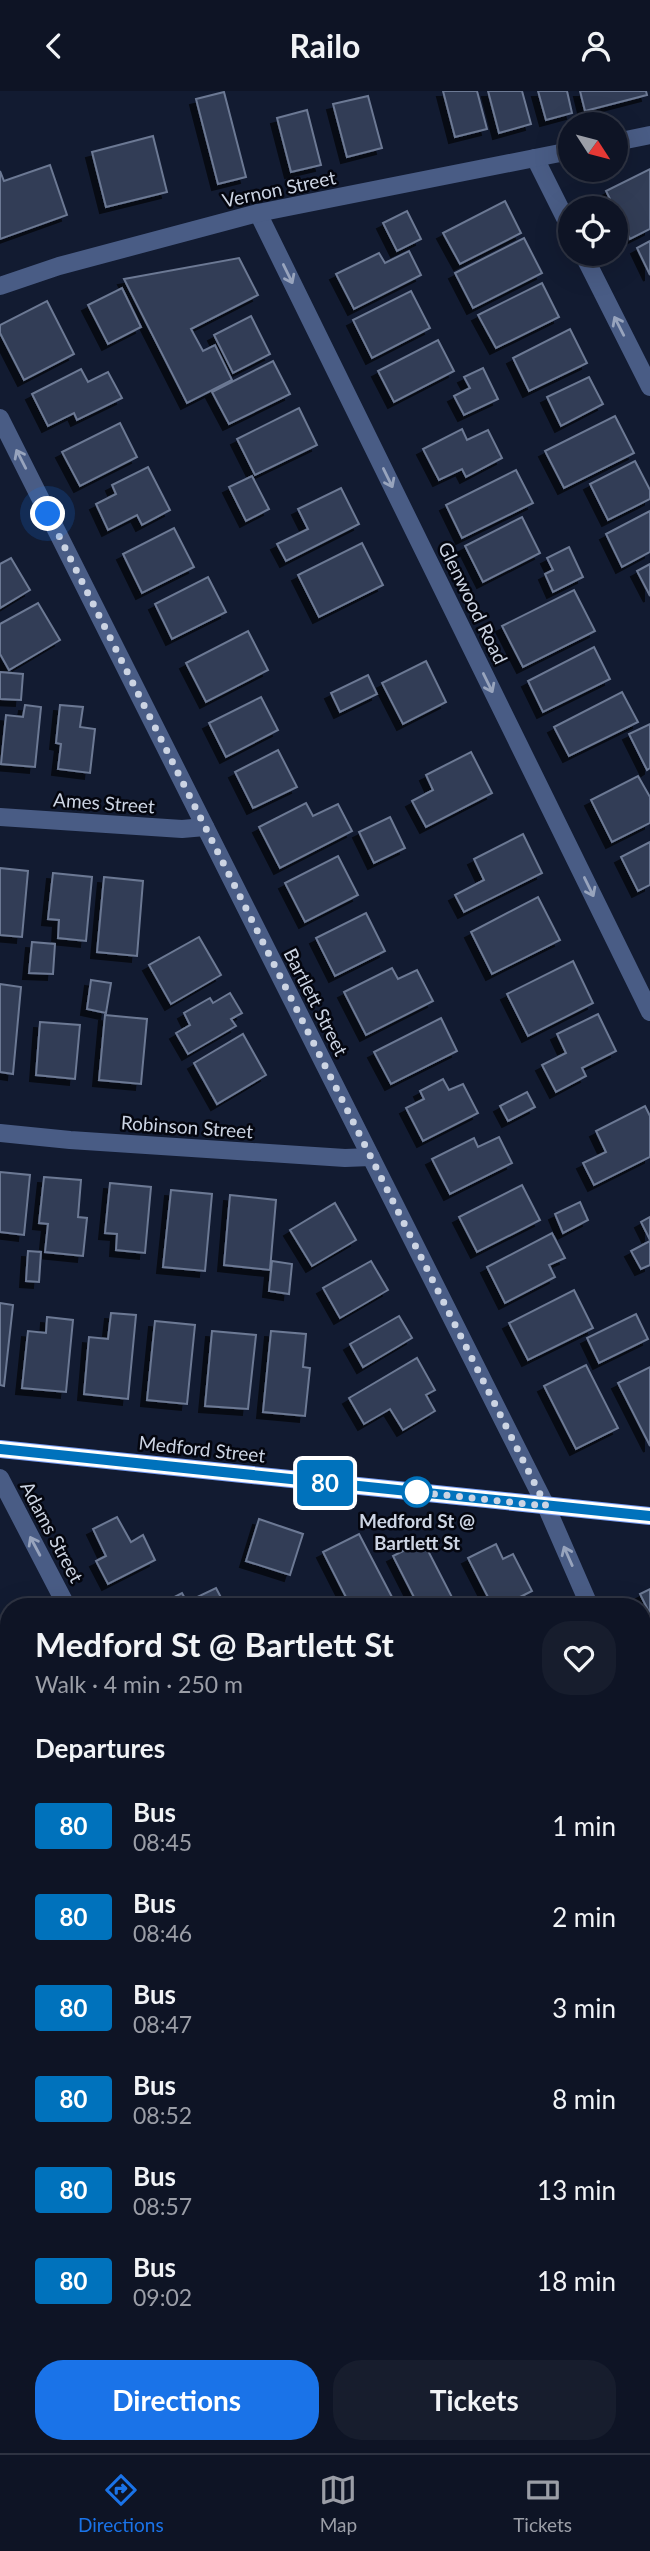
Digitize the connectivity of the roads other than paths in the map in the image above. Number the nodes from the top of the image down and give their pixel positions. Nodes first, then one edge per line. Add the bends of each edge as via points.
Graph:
1 (650, 135) edge
2 (628, 140) edge
3 (558, 153) edge
4 (535, 158) junction
5 (558, 204) edge
6 (257, 213) junction
7 (589, 266) edge
8 (0, 286) edge
9 (650, 387) edge
10 (0, 418) edge
11 (0, 817) edge
12 (205, 827) junction
13 (650, 1012) edge
14 (0, 1133) edge
15 (371, 1157) junction
16 (0, 1449) edge
17 (0, 1478) edge
18 (546, 1506) junction
19 (650, 1516) edge
20 (62, 1598) edge
21 (586, 1598) edge

1 - 2 street
3 - 4 street, Vernon Street
4 - 5 street
4 - 6 street, Vernon Street
6 - 8 street, Vernon Street
6 -> 13 street, Glenwood Road
9 -> 7 street
12 -> 10 street, Bartlett Street
11 - 12 street, Ames Street
12 - 15 street, Bartlett Street
14 - 15 street, Robinson Street
15 - 18 street, Bartlett Street
16 - 18 main road, Medford Street
20 -> 17 street, Adams Street
18 - 19 main road, Medford Street
21 -> 18 street, Bartlett Street

